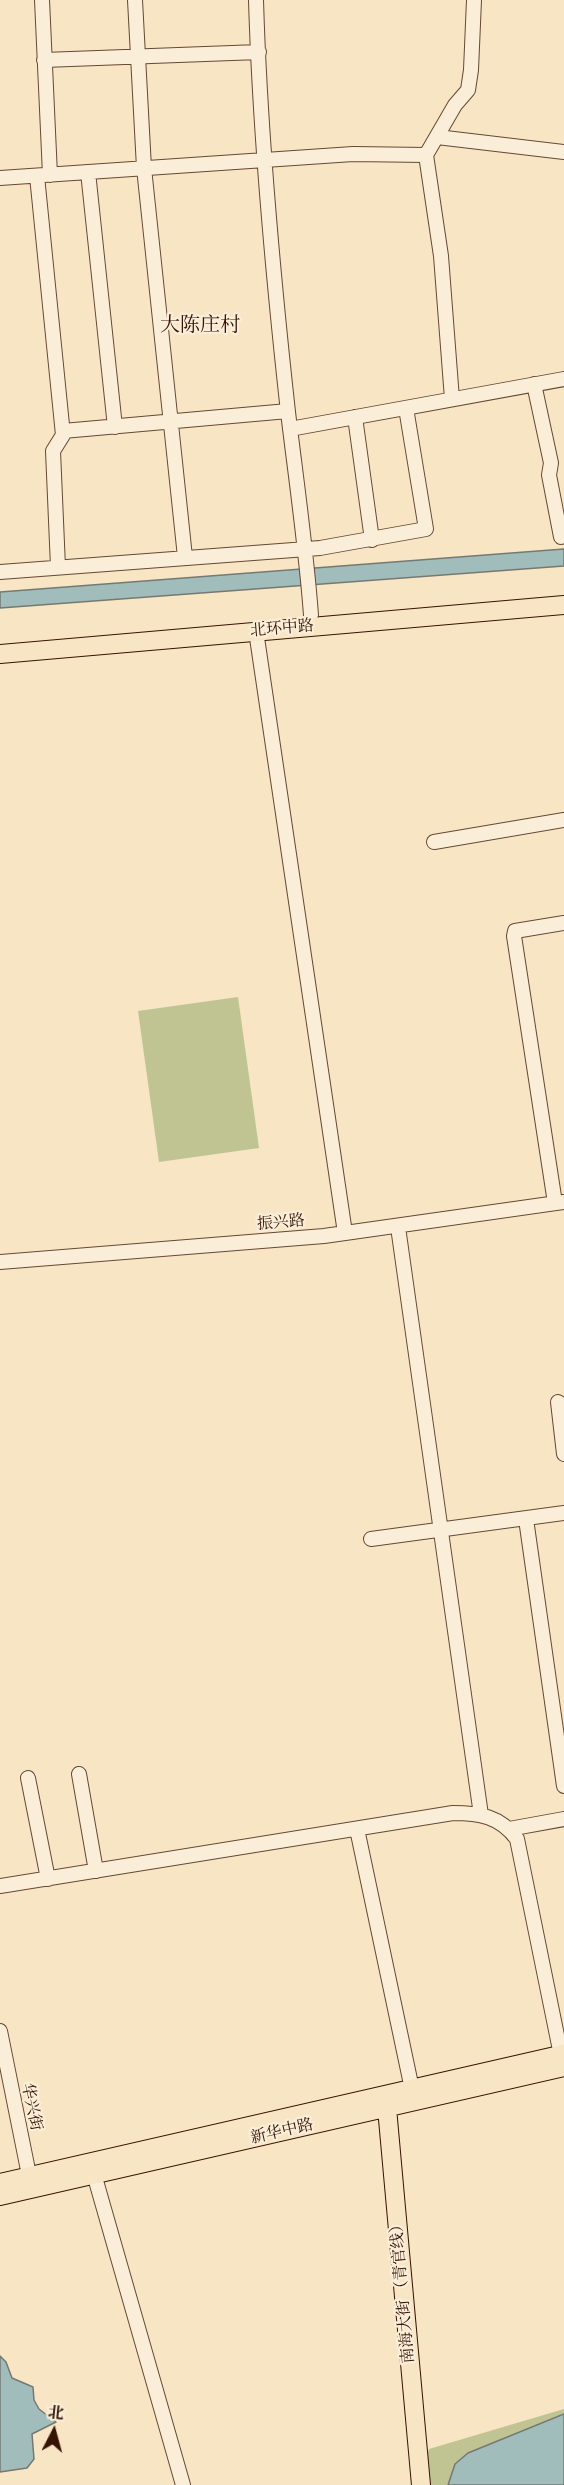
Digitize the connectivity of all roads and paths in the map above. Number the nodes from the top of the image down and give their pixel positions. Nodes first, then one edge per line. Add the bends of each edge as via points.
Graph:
1 (42, 0) edge
2 (135, 0) edge
3 (256, 0) edge
4 (474, 0) edge
5 (259, 52) junction
6 (138, 57) junction
7 (44, 60) junction
8 (437, 137) junction
9 (564, 152) edge
10 (426, 155) junction
11 (265, 159) junction
12 (144, 168) junction
13 (88, 172) junction
14 (44, 175) junction
15 (0, 178) edge
16 (564, 379) edge
17 (534, 384) junction
18 (452, 399) junction
19 (406, 408) junction
20 (288, 411) junction
21 (355, 417) junction
22 (171, 421) junction
23 (115, 427) junction
24 (290, 429) junction
25 (63, 431) junction
26 (561, 537) dead end
27 (372, 540) junction
28 (306, 547) junction
29 (185, 556) junction
30 (58, 567) junction
31 (0, 572) edge
32 (564, 593) edge
33 (564, 605) edge
34 (311, 615) junction
35 (256, 631) junction
36 (0, 642) edge
37 (0, 654) edge
38 (564, 820) edge
39 (434, 842) dead end
40 (564, 923) edge
41 (560, 1202) edge
42 (398, 1227) junction
43 (345, 1233) junction
44 (0, 1262) edge
45 (558, 1402) dead end
46 (564, 1454) edge
47 (564, 1513) edge
48 (526, 1519) junction
49 (440, 1530) junction
50 (370, 1539) dead end
51 (79, 1774) dead end
52 (28, 1778) dead end
53 (564, 1786) edge
54 (481, 1815) junction
55 (564, 1819) edge
56 (357, 1829) junction
57 (509, 1829) junction
58 (96, 1871) junction
59 (48, 1878) junction
60 (0, 1886) edge
61 (0, 2031) edge
62 (563, 2059) edge
63 (412, 2089) junction
64 (387, 2101) junction
65 (94, 2174) junction
66 (31, 2182) junction
67 (0, 2183) edge
68 (0, 2196) edge
69 (183, 2485) edge
70 (421, 2485) edge

1 - 7 street
2 - 6 street
3 - 5 street
4 - 8 street via 468,90
5 - 6 street
5 - 11 street
6 - 7 street
6 - 12 street
7 - 14 street
8 - 9 street
8 - 10 street
10 - 11 street
10 - 18 street via 441,256
11 - 12 street
11 - 20 street
12 - 13 street
12 - 22 street
13 - 14 street
13 - 23 street
14 - 15 street
14 - 25 street
16 - 17 street
17 - 18 street
17 - 26 street via 551,463 549,475
18 - 19 street
19 - 21 street
19 - 27 street via 426,529
20 - 22 street
20 - 24 street
21 - 24 street
21 - 27 street
22 - 23 street
22 - 29 street
23 - 25 street
24 - 28 street
25 - 30 street via 53,451
27 - 28 street
28 - 29 street
28 - 34 street
29 - 30 street
30 - 31 street
32 - 34 main road, 北环中路
33 - 35 main road, 北环中路
34 - 36 main road, 北环中路
35 - 37 main road, 北环中路
35 - 43 street
38 - 39 street
40 - 41 street via 515,931 514,936
41 - 42 street, 振兴路
42 - 43 street, 振兴路
42 - 49 street
43 - 44 street, 振兴路
45 - 46 street
47 - 48 street
48 - 49 street
48 - 53 street
49 - 50 street
49 - 54 street
51 - 58 street
52 - 59 street
54 - 56 street via 453,1813
54 - 57 street
55 - 57 street
56 - 58 street
56 - 63 street
57 - 62 street via 517,1839
58 - 59 street
59 - 60 street
61 - 66 street, 华兴街
62 - 63 main road, 新华中路
62 - 64 main road, 新华中路
63 - 64 main road, 新华中路
64 - 65 main road, 新华中路
64 - 66 main road, 新华中路
64 - 70 main road, 南海大街 （青官线）
65 - 66 main road, 新华中路
65 - 69 street
66 - 67 main road, 新华中路
66 - 68 main road, 新华中路

